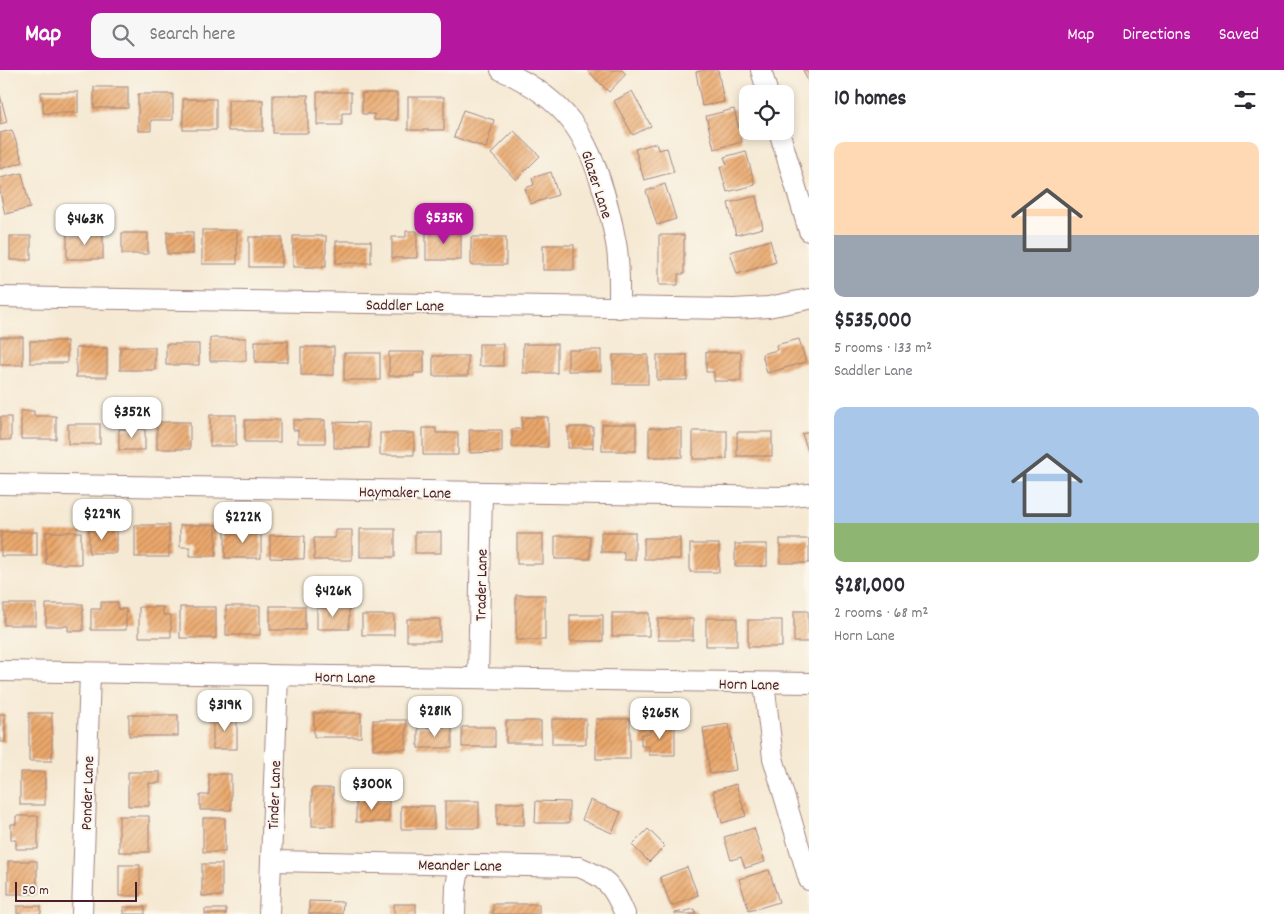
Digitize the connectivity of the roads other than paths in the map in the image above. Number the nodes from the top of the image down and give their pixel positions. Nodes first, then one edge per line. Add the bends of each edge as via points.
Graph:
1 (501, 70) edge
2 (761, 70) edge
3 (765, 85) edge
4 (782, 140) edge
5 (809, 231) edge
6 (0, 297) edge
7 (809, 299) edge
8 (619, 308) junction
9 (0, 484) edge
10 (482, 492) junction
11 (809, 494) edge
12 (0, 671) edge
13 (90, 673) junction
14 (278, 676) junction
15 (478, 678) junction
16 (764, 683) junction
17 (809, 683) edge
18 (271, 861) junction
19 (460, 864) junction
20 (809, 880) edge
21 (82, 914) edge
22 (269, 914) edge
23 (455, 914) edge
24 (625, 914) edge

1 - 8 street, Glazer Lane via 543,93 571,121 587,145 616,244
2 - 3 street
4 - 5 street
6 - 8 street, Saddler Lane
7 - 8 street, Saddler Lane via 768,307 734,309
9 - 10 street, Haymaker Lane
10 - 11 street, Haymaker Lane via 783,497
10 - 15 street, Trader Lane
12 - 13 street, Horn Lane
13 - 14 street, Horn Lane
13 - 21 street, Ponder Lane
14 - 15 street, Horn Lane
14 - 18 street, Tinder Lane
15 - 16 street, Horn Lane
16 - 17 street, Horn Lane
16 - 20 street via 773,758
18 - 19 street, Meander Lane
18 - 22 street, Tinder Lane
19 - 23 street
19 - 24 street, Meander Lane via 579,867 600,875 616,894

